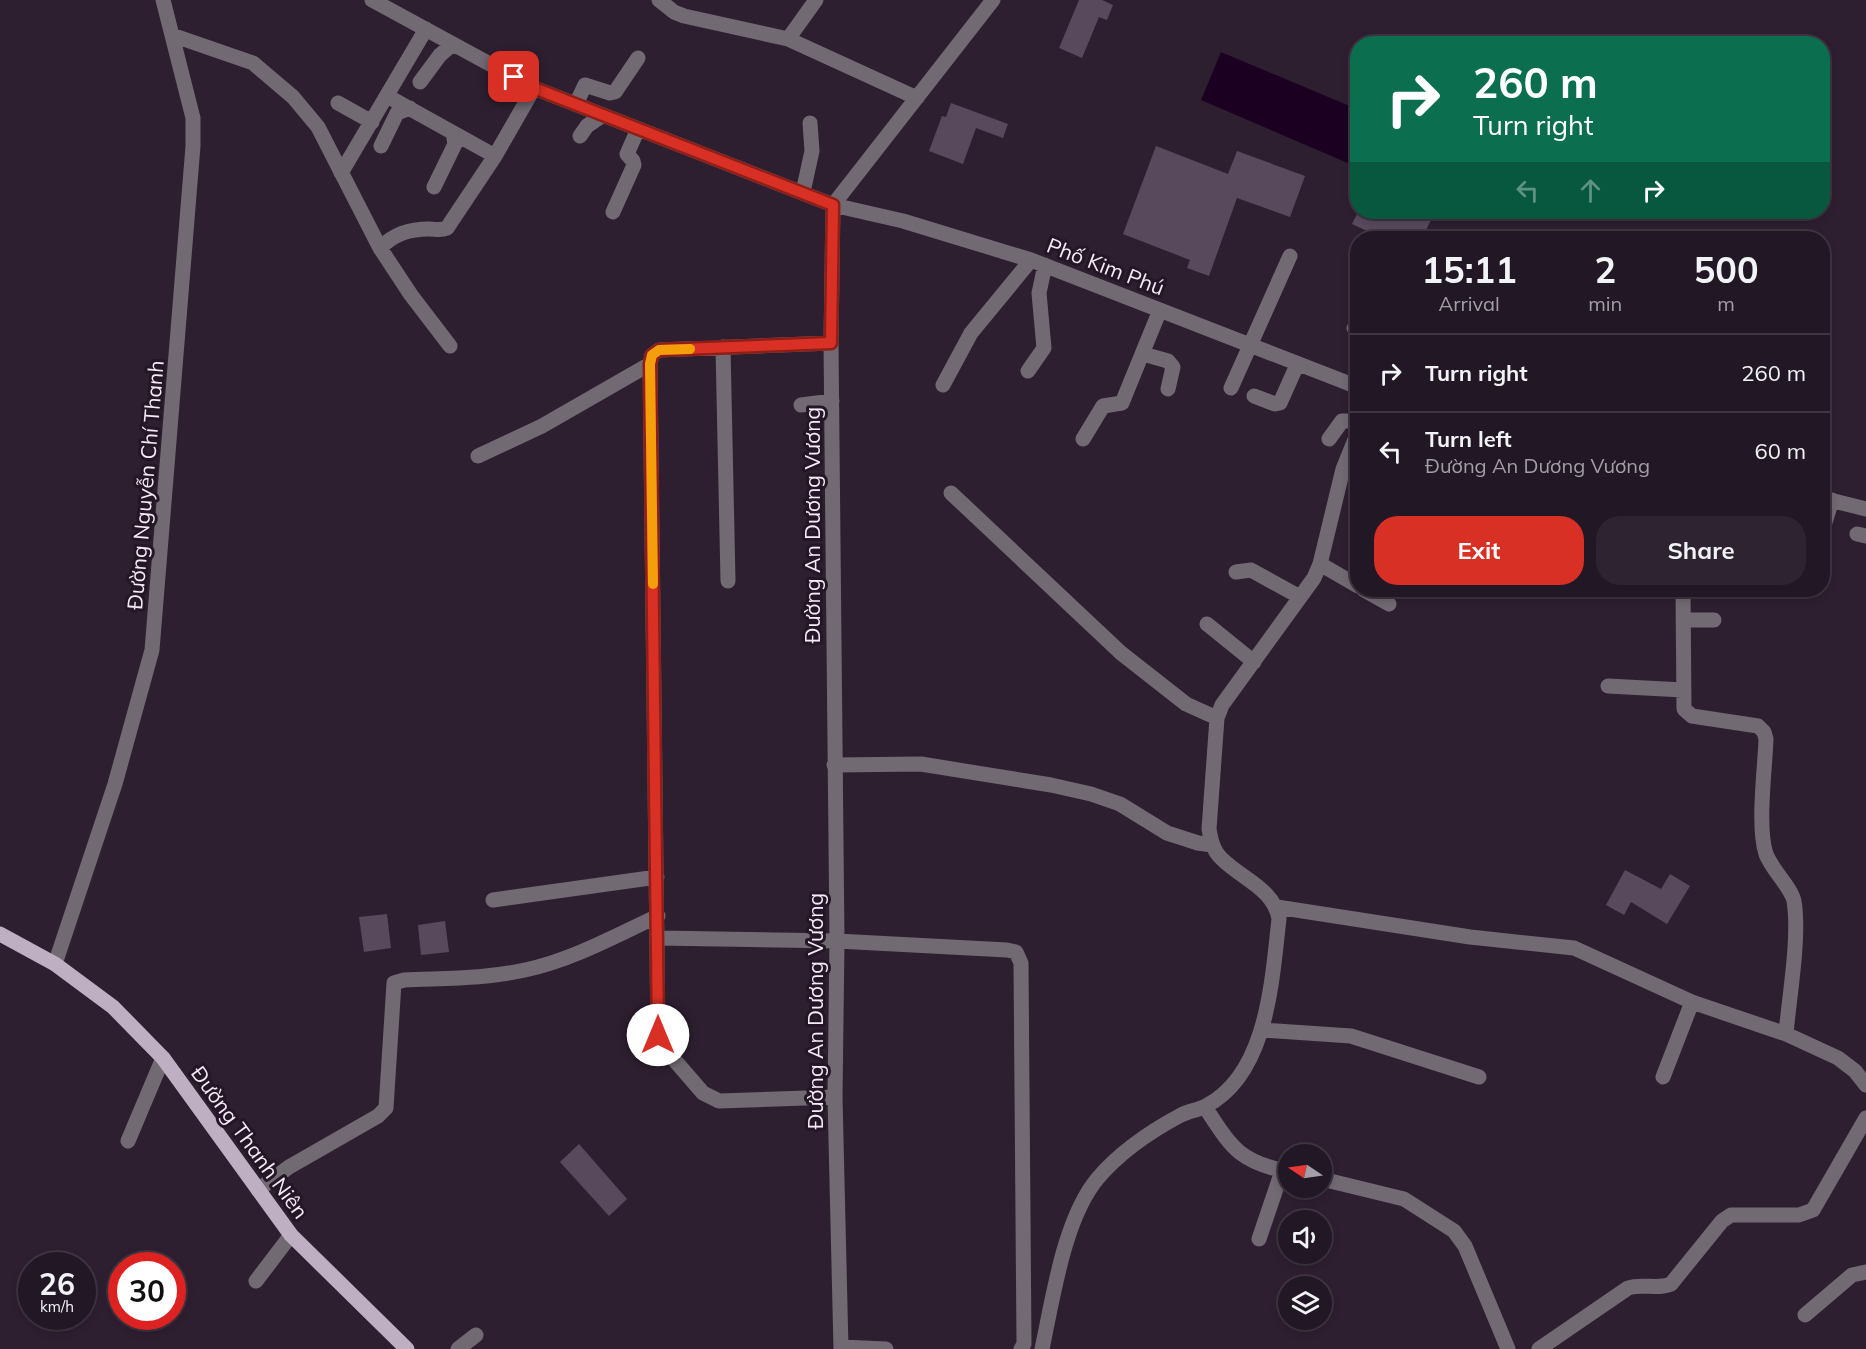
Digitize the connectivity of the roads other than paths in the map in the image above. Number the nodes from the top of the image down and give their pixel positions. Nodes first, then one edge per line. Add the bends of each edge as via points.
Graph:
1 (163, 0) edge
2 (372, 0) edge
3 (659, 0) edge
4 (816, 0) edge
5 (993, 0) edge
6 (426, 29) junction
7 (172, 36) junction
8 (788, 39) junction
9 (453, 44) junction
10 (638, 58) dead end
11 (420, 82) dead end
12 (534, 88) junction
13 (387, 96) junction
14 (917, 98) junction
15 (338, 103) dead end
16 (576, 104) junction
17 (410, 108) junction
18 (603, 115) junction
19 (372, 122) junction
20 (810, 123) dead end
21 (638, 129) junction
22 (453, 133) junction
23 (580, 136) dead end
24 (381, 146) dead end
25 (495, 156) junction
26 (341, 173) junction
27 (434, 187) dead end
28 (803, 192) junction
29 (833, 205) junction
30 (613, 212) dead end
31 (380, 248) junction
32 (1290, 256) dead end
33 (1038, 262) junction
34 (1160, 310) junction
35 (831, 343) junction
36 (1251, 345) junction
37 (450, 346) dead end
38 (723, 347) junction
39 (1143, 354) junction
40 (650, 364) junction
41 (1297, 365) junction
42 (1028, 371) dead end
43 (1350, 384) edge
44 (943, 385) dead end
45 (1231, 388) dead end
46 (1168, 389) dead end
47 (1254, 396) dead end
48 (832, 401) junction
49 (801, 405) dead end
50 (1350, 421) edge
51 (1083, 439) dead end
52 (1329, 439) dead end
53 (1350, 452) edge
54 (478, 456) dead end
55 (951, 493) dead end
56 (1830, 500) edge
57 (1866, 508) edge
58 (1320, 564) junction
59 (1236, 572) dead end
60 (728, 581) dead end
61 (1350, 581) edge
62 (1300, 597) junction
63 (1376, 597) edge
64 (1683, 597) edge
65 (1389, 604) dead end
66 (1684, 620) junction
67 (1714, 620) dead end
68 (1207, 624) dead end
69 (1254, 662) junction
70 (1608, 686) dead end
71 (1683, 690) junction
72 (1217, 718) junction
73 (834, 765) junction
74 (1212, 845) junction
75 (657, 877) junction
76 (493, 900) dead end
77 (1277, 907) junction
78 (658, 916) junction
79 (0, 934) edge
80 (658, 938) junction
81 (837, 941) junction
82 (56, 964) junction
83 (1692, 1002) junction
84 (1262, 1030) junction
85 (1786, 1034) junction
86 (163, 1058) junction
87 (1479, 1077) dead end
88 (1663, 1077) dead end
89 (1866, 1085) edge
90 (835, 1097) junction
91 (1204, 1107) junction
92 (1866, 1118) edge
93 (128, 1141) dead end
94 (1278, 1170) edge
95 (1332, 1181) edge
96 (1278, 1189) edge
97 (258, 1190) junction
98 (291, 1235) junction
99 (1259, 1239) dead end
100 (1866, 1272) edge
101 (256, 1281) dead end
102 (1805, 1316) dead end
103 (476, 1335) dead end
104 (841, 1348) edge
105 (406, 1349) edge
106 (458, 1349) edge
107 (886, 1349) edge
108 (1021, 1349) edge
109 (1042, 1349) edge
110 (1508, 1349) edge
111 (1539, 1349) edge

1 - 7 street, Đường Nguyễn Chí Thanh
2 - 6 street
3 - 8 street via 684,16
4 - 8 street
5 - 14 street
6 - 9 street
6 - 13 street
7 - 26 street via 253,63 293,97 318,127
7 - 82 street, Đường Nguyễn Chí Thanh via 194,118 152,650 115,784
8 - 14 street
9 - 11 street
9 - 12 street
10 - 16 street via 615,92 585,85
12 - 16 street
12 - 25 street
13 - 17 street
13 - 19 street
14 - 29 street
15 - 19 street
16 - 18 street
17 - 22 street
17 - 24 street via 397,113
18 - 21 street
18 - 23 street
19 - 26 street
20 - 28 street via 812,151
21 - 28 street
21 - 30 street via 627,154 634,165
22 - 25 street
22 - 27 street via 455,144
25 - 31 street via 447,228 401,233
26 - 31 street
28 - 29 street
29 - 33 street, Phố Kim Phú via 903,221
29 - 35 street, Đường An Dương Vương
31 - 37 street
32 - 36 street
33 - 34 street, Phố Kim Phú
33 - 42 street via 1044,348
33 - 44 street via 971,333
34 - 36 street, Phố Kim Phú
34 - 39 street
35 - 38 street
35 - 48 street, Đường An Dương Vương
36 - 41 street, Phố Kim Phú
36 - 45 street
38 - 40 street via 659,350 652,355
38 - 60 street
39 - 46 street via 1168,361 1173,367
39 - 51 street via 1122,404 1103,406
40 - 54 street via 542,426
40 - 75 street
41 - 43 street, Phố Kim Phú
41 - 47 street via 1280,403
48 - 49 street
48 - 73 street, Đường An Dương Vương
50 - 52 street via 1342,421
53 - 58 street
55 - 72 street via 1121,653 1186,704
56 - 57 street
58 - 61 street
58 - 62 street
59 - 62 street via 1251,570
62 - 69 street
63 - 65 street
64 - 66 street
66 - 67 street
66 - 71 street
68 - 69 street
69 - 72 street
70 - 71 street
71 - 85 street via 1684,709 1692,716 1758,726 1764,732 1766,852 1793,898 1796,919
72 - 74 street via 1209,829
73 - 74 street via 921,764 1051,785 1120,804 1167,833
73 - 81 street, Đường An Dương Vương
74 - 77 street via 1220,859 1271,897
75 - 76 street
75 - 78 street
77 - 83 street via 1488,940 1574,948
77 - 84 street via 1275,953
78 - 80 street
78 - 97 street via 527,970 394,983 386,1108
79 - 82 main road, Đường Thanh Niên
80 - 81 street
80 - 90 street via 658,1035 664,1048 703,1093 719,1101
81 - 90 street, Đường An Dương Vương
81 - 108 street via 1007,950 1019,957 1024,1344
82 - 86 main road, Đường Thanh Niên via 113,1007
83 - 85 street
83 - 88 street
84 - 87 street via 1351,1036
84 - 91 street via 1234,1082 1221,1097
85 - 89 street via 1838,1058
86 - 93 street
86 - 97 main road, Đường Thanh Niên
90 - 104 street, Đường An Dương Vương
91 - 94 street via 1241,1155
91 - 109 street via 1182,1114 1127,1149 1096,1180 1066,1242
92 - 111 street via 1813,1210 1799,1215 1731,1215 1671,1284 1662,1288 1628,1288
95 - 110 street via 1404,1199 1454,1231 1465,1246
96 - 99 street
97 - 98 main road, Đường Thanh Niên
98 - 101 street
98 - 105 main road, Đường Thanh Niên
100 - 102 street via 1852,1275
103 - 106 street
104 - 107 street

